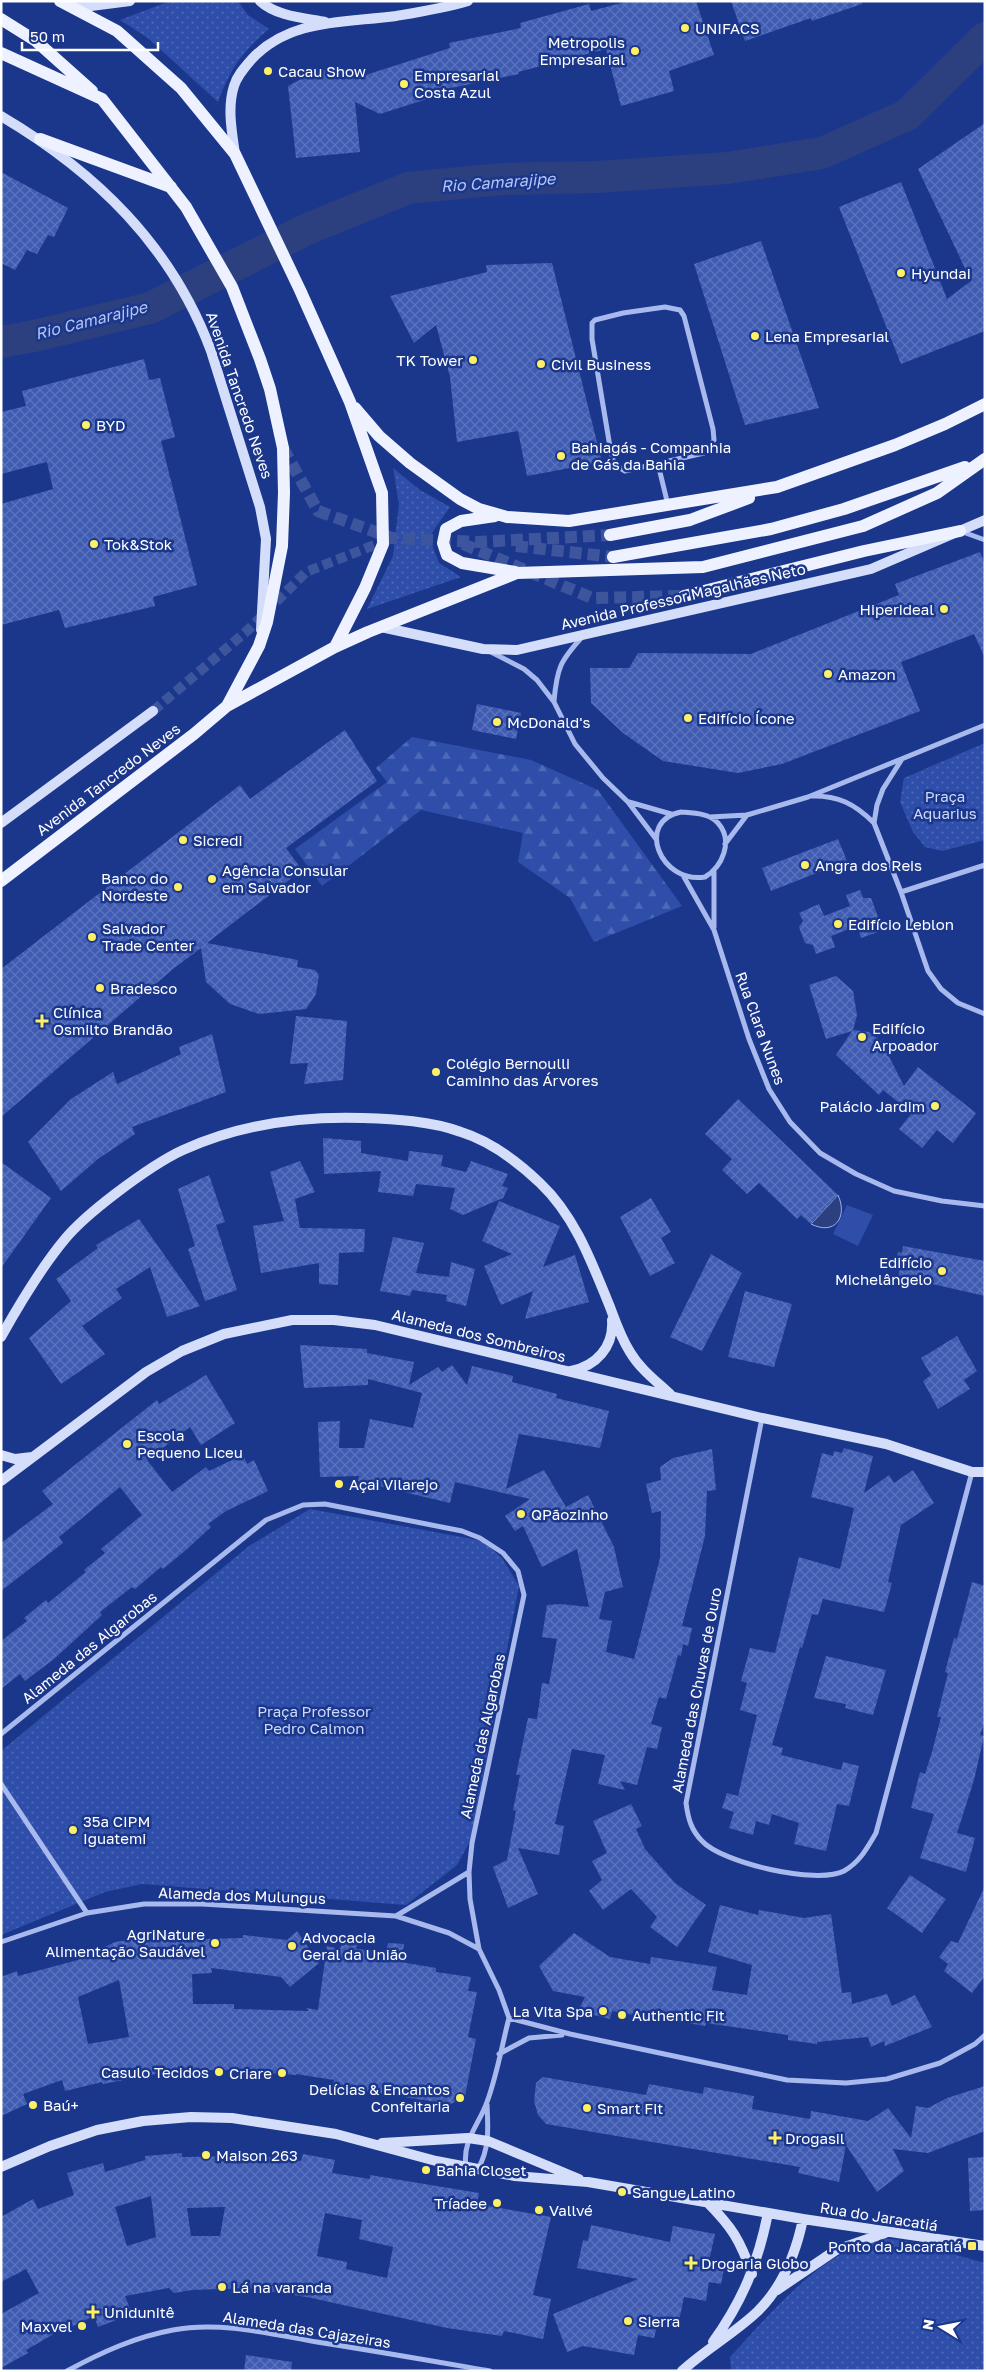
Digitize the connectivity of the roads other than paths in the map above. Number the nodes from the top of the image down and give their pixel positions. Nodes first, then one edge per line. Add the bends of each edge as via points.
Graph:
1 (130, 1) edge
2 (260, 1) edge
3 (468, 1) edge
4 (61, 2) edge
5 (1, 19) edge
6 (326, 22) junction
7 (1, 53) edge
8 (102, 100) junction
9 (1, 116) edge
10 (40, 139) junction
11 (235, 154) junction
12 (171, 187) junction
13 (350, 402) junction
14 (985, 404) edge
15 (982, 460) edge
16 (658, 464) junction
17 (777, 487) junction
18 (668, 506) junction
19 (498, 516) junction
20 (985, 520) edge
21 (960, 531) junction
22 (610, 535) tunnel mouth
23 (985, 540) edge
24 (613, 557) tunnel mouth
25 (517, 573) junction
26 (684, 596) tunnel mouth
27 (381, 626) junction
28 (584, 636) junction
29 (259, 646) junction
30 (335, 647) junction
31 (483, 649) junction
32 (554, 702) junction
33 (227, 706) junction
34 (153, 710) tunnel mouth
35 (985, 725) edge
36 (902, 759) junction
37 (808, 797) junction
38 (628, 802) junction
39 (671, 814) junction
40 (747, 815) junction
41 (710, 817) junction
42 (1, 823) edge
43 (874, 823) junction
44 (656, 839) junction
45 (725, 845) junction
46 (985, 864) edge
47 (714, 872) junction
48 (684, 877) junction
49 (1, 881) edge
50 (901, 892) junction
51 (714, 930) junction
52 (985, 1014) edge
53 (985, 1206) edge
54 (612, 1312) junction
55 (1, 1337) edge
56 (565, 1372) junction
57 (673, 1396) junction
58 (762, 1418) junction
59 (1, 1455) edge
60 (32, 1457) junction
61 (972, 1472) junction
62 (985, 1472) edge
63 (1, 1481) edge
64 (1, 1734) edge
65 (1, 1784) edge
66 (469, 1872) junction
67 (87, 1913) junction
68 (396, 1916) junction
69 (1, 1942) edge
70 (479, 1949) junction
71 (509, 2018) junction
72 (570, 2034) junction
73 (985, 2035) edge
74 (499, 2054) junction
75 (487, 2102) junction
76 (468, 2138) junction
77 (488, 2141) junction
78 (373, 2143) junction
79 (1, 2167) edge
80 (466, 2167) junction
81 (478, 2169) junction
82 (588, 2182) junction
83 (706, 2201) junction
84 (768, 2213) junction
85 (803, 2219) junction
86 (888, 2232) junction
87 (985, 2246) edge
88 (752, 2274) junction
89 (774, 2293) junction
90 (709, 2348) junction
91 (685, 2370) edge
92 (67, 2371) edge
93 (490, 2371) edge

1 - 4 street via 91,6
2 - 6 street via 284,13
3 - 6 street via 396,16
4 - 11 main road via 117,31 129,41 181,88
5 - 8 main road via 36,41
6 - 11 street via 282,35 258,52 242,70 234,86 230,116
7 - 8 main road, Avenida Tancredo Neves
8 - 12 main road, Avenida Tancredo Neves
9 - 10 street, Avenida Tancredo Neves
10 - 12 main road
10 - 29 street, Avenida Tancredo Neves via 86,173 143,232 183,288 202,326 260,507 266,539
11 - 13 main road
12 - 29 main road, Avenida Tancredo Neves via 186,206 232,287 270,389 283,448 282,546 275,588
13 - 19 main road via 379,436 410,463 460,499
13 - 30 main road via 382,493 383,544
14 - 17 main road via 895,446
15 - 24 main road via 844,509 771,529
15 - 25 main road, Avenida Professor Magalhães Neto via 937,493 862,526 702,566
16 - 16 street via 704,453 714,440 684,316 680,310 665,307 623,312 595,320 590,329 615,465 625,471
16 - 18 street
17 - 18 main road
17 - 22 main road via 690,520
18 - 19 main road via 569,521
19 - 25 main road via 461,521 446,528 443,543 447,555 462,563
20 - 21 street, Avenida Professor Magalhães Neto
21 - 23 street
21 - 26 main road via 864,551
21 - 28 street, Avenida Professor Magalhães Neto via 871,569
25 - 27 main road, Avenida Professor Magalhães Neto
27 - 30 main road, Avenida Professor Magalhães Neto
27 - 31 street, Avenida Professor Magalhães Neto
28 - 31 street, Avenida Professor Magalhães Neto via 517,650
28 - 32 street via 562,662 557,674
29 - 33 main road, Avenida Tancredo Neves
30 - 33 main road, Avenida Professor Magalhães Neto
31 - 32 street via 524,669
32 - 38 street via 574,744
33 - 49 main road, Avenida Tancredo Neves
34 - 42 street, Avenida Tancredo Neves
35 - 36 street
36 - 37 street
36 - 43 street via 883,789 876,805
37 - 40 street
37 - 43 street via 844,800
38 - 39 street
38 - 44 street
39 - 41 street via 696,813
39 - 44 street via 658,829
40 - 41 street
40 - 45 street
41 - 45 street via 724,833
43 - 50 street
44 - 48 street via 666,863
45 - 47 street via 720,865
46 - 50 street
47 - 48 street via 705,878
47 - 51 street, Rua Clara Nunes
48 - 51 street, Rua Clara Nunes
50 - 52 street via 928,971 941,989 958,1003
51 - 53 street, Rua Clara Nunes via 749,1039 769,1089 790,1122 820,1153 856,1174 894,1190
54 - 55 street via 578,1231 541,1184 502,1152 452,1130 378,1118 330,1117 294,1119 220,1137 183,1150 141,1174 99,1206 66,1237 24,1294
54 - 56 street via 613,1329 608,1346 597,1360 582,1369
54 - 57 street via 631,1355
56 - 57 street, Alameda dos Sombreiros
56 - 60 street, Alameda dos Sombreiros via 375,1325 334,1320 292,1320 224,1334 182,1351 146,1372
57 - 58 street, Alameda dos Sombreiros
58 - 61 street, Alameda dos Sombreiros via 886,1444
58 - 61 street, Alameda das Chuvas de Ouro via 686,1803 690,1825 702,1842 725,1856 778,1871 815,1876 843,1871 862,1857 876,1834
59 - 60 street
60 - 63 street, Alameda dos Sombreiros
61 - 62 street, Alameda dos Sombreiros
64 - 66 street, Alameda das Algarobas via 266,1520 303,1504 325,1504 462,1531 492,1544 503,1553 518,1571 524,1595 472,1843
65 - 67 street
66 - 68 street
66 - 70 street, Alameda das Algarobas
67 - 68 street, Alameda dos Mulungus via 144,1904 202,1904
67 - 69 street, Alameda dos Mulungus
68 - 70 street, Alameda dos Mulungus via 448,1933
70 - 71 street, Alameda das Algarobas
71 - 72 street
71 - 74 street
72 - 73 street via 787,2080 846,2083 887,2079 940,2063
72 - 74 street via 529,2038
74 - 75 street
75 - 76 street
75 - 77 street
76 - 77 street
76 - 78 street
76 - 80 street via 464,2155
77 - 81 street
77 - 82 street
78 - 79 street via 284,2125 232,2118 191,2117 97,2130
78 - 80 street
80 - 81 street
81 - 82 street via 514,2176
82 - 83 street, Rua do Jaracatiá
83 - 84 street, Rua do Jaracatiá
83 - 88 street via 737,2236
84 - 85 street, Rua do Jaracatiá
84 - 88 street
85 - 86 street, Rua do Jaracatiá
85 - 89 street via 798,2246
86 - 87 street, Rua do Jaracatiá
86 - 89 street via 836,2250
88 - 90 street via 742,2299
89 - 90 street via 758,2310
90 - 91 street
92 - 93 street, Alameda das Cajazeiras via 106,2350 138,2338 175,2329 211,2327

